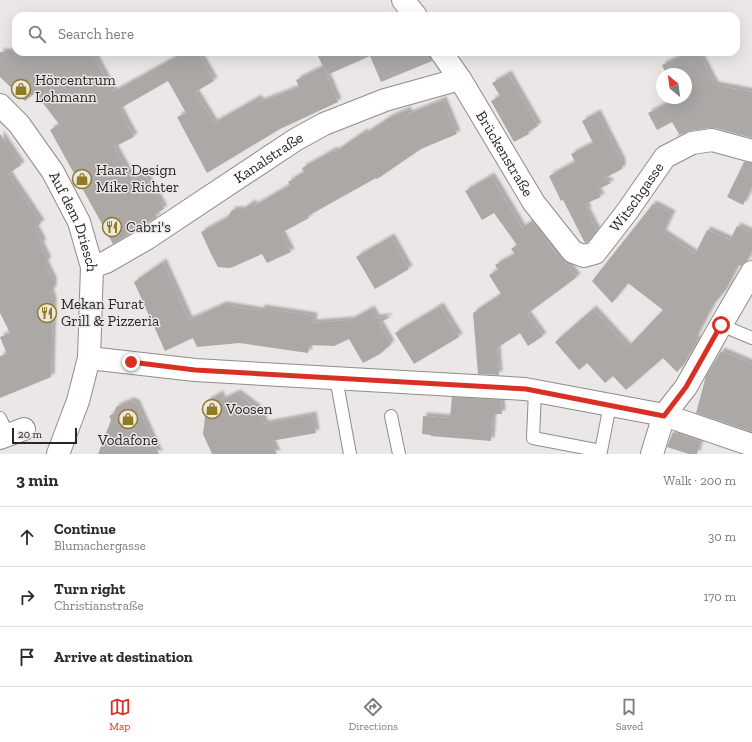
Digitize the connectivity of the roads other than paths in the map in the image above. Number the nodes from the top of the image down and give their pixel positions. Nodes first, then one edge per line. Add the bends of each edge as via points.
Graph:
1 (403, 0) edge
2 (413, 12) edge
3 (444, 56) edge
4 (460, 79) junction
5 (0, 104) edge
6 (752, 150) edge
7 (573, 252) joint
8 (92, 267) junction
9 (750, 280) edge
10 (721, 325) junction
11 (752, 338) edge
12 (89, 358) junction
13 (336, 378) junction
14 (535, 391) junction
15 (610, 405) junction
16 (391, 416) dead end
17 (664, 416) junction
18 (752, 445) edge
19 (601, 453) edge
20 (58, 454) edge
21 (350, 454) edge
22 (399, 454) edge
23 (652, 454) edge

1 - 2 street
3 - 4 street, Brückenstraße
4 - 7 street, Brückenstraße via 534,203
4 - 8 street, Kanalstraße via 384,100 324,124 295,140 139,242 106,262
5 - 8 street, Auf dem Driesch via 20,124 53,172 79,222
6 - 7 street, Witschgasse via 712,140 692,143 665,157 595,253 584,256
8 - 12 street, Auf dem Driesch
9 - 10 street
10 - 11 lane
10 - 17 street via 686,387
12 - 13 street via 195,370
12 - 20 street, Auf dem Driesch via 78,401
13 - 14 street
13 - 21 lane
14 - 15 street
14 - 19 lane via 533,438
15 - 17 street
15 - 19 lane
16 - 22 lane
17 - 18 street
17 - 23 street

